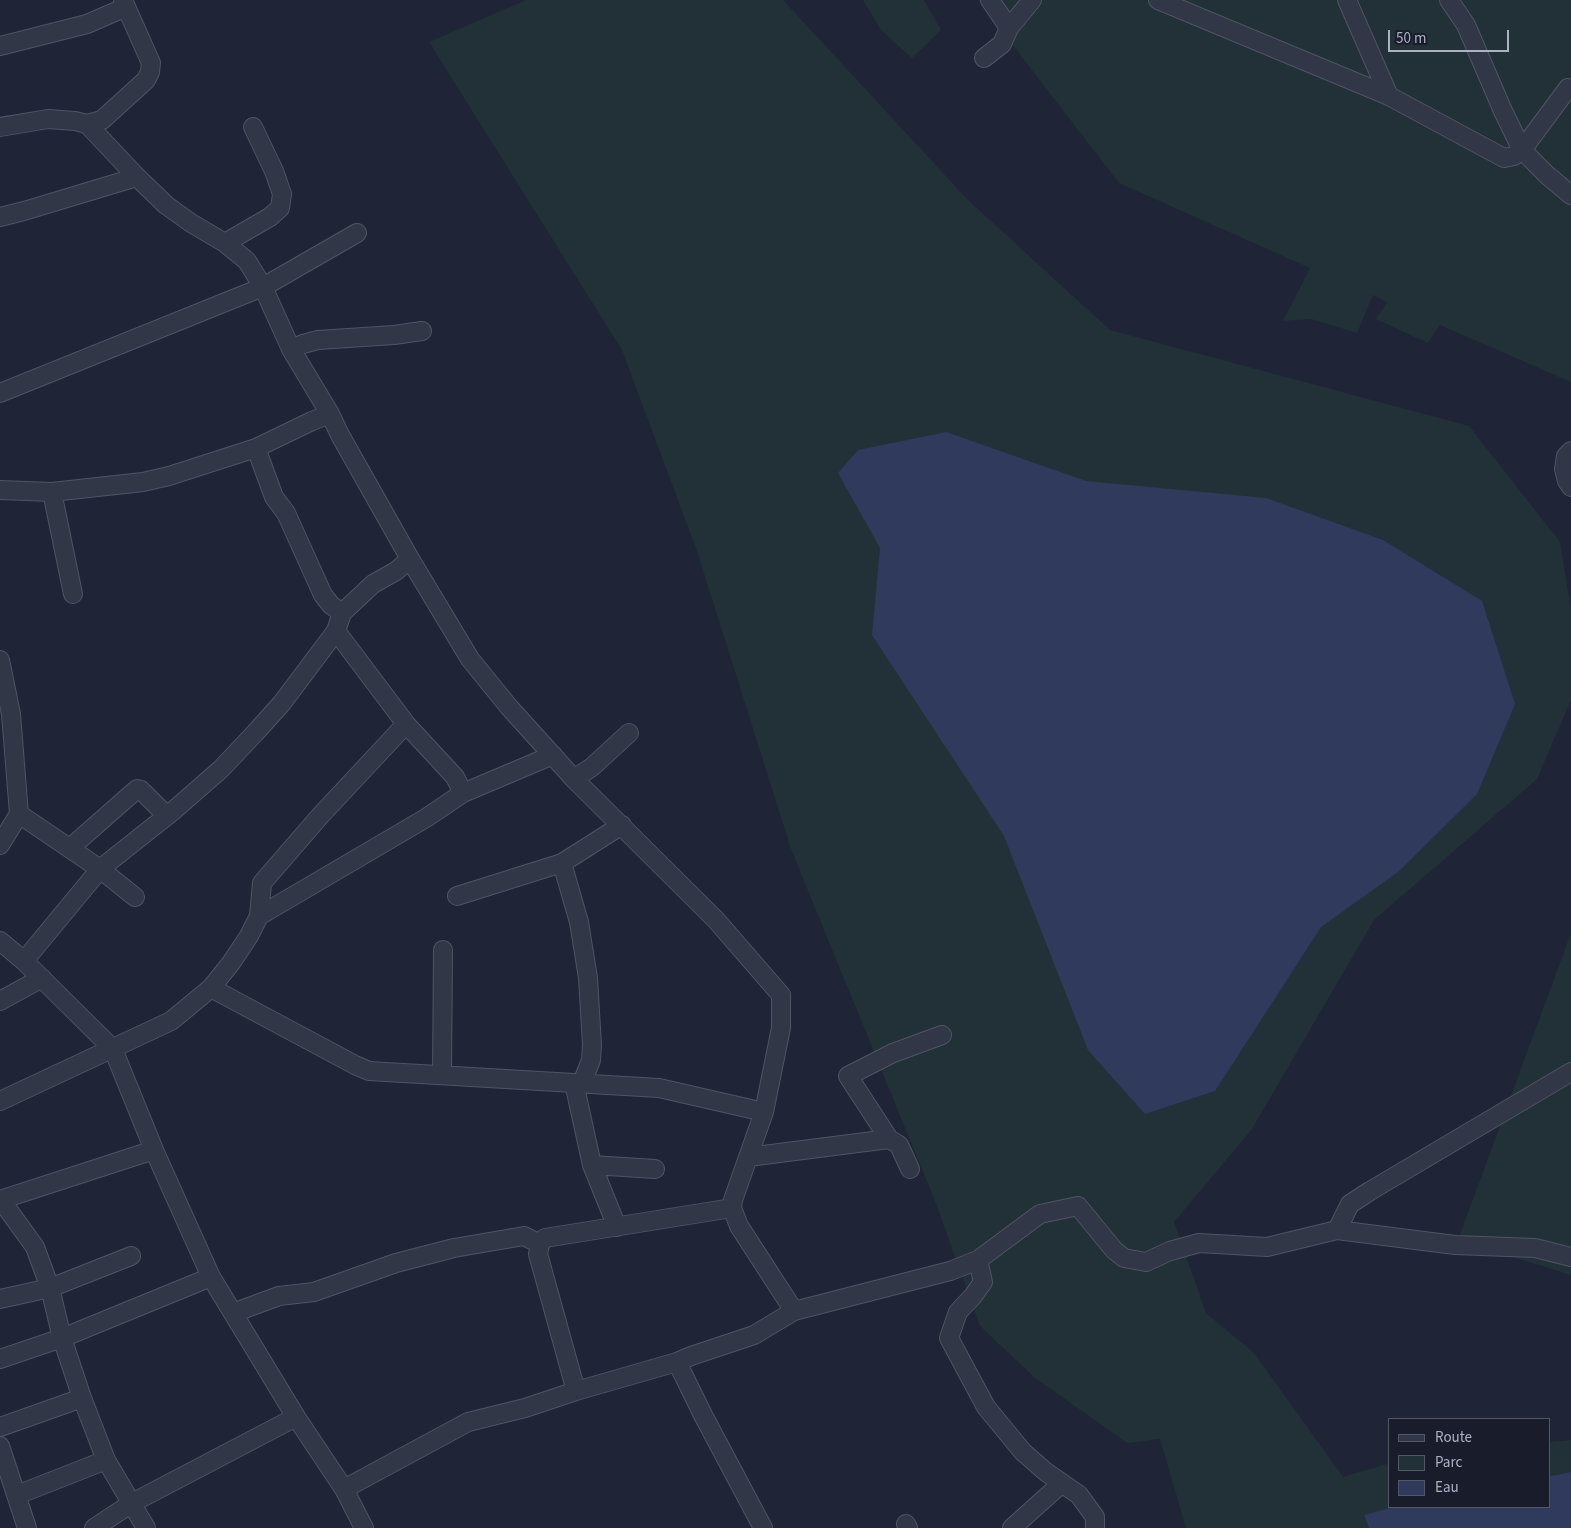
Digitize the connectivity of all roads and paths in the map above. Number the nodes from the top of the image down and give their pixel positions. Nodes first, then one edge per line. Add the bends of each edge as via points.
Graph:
1 (990, 0) edge
2 (1032, 0) edge
3 (1158, 0) edge
4 (1347, 0) edge
5 (1448, 0) edge
6 (125, 4) edge
7 (1009, 28) junction
8 (0, 46) edge
9 (984, 58) dead end
10 (1570, 85) edge
11 (1389, 96) junction
12 (96, 126) junction
13 (0, 127) edge
14 (253, 127) dead end
15 (1522, 150) junction
16 (137, 177) junction
17 (1571, 195) edge
18 (0, 217) edge
19 (357, 233) dead end
20 (225, 243) junction
21 (263, 287) junction
22 (422, 331) dead end
23 (291, 349) junction
24 (0, 393) edge
25 (330, 414) junction
26 (256, 448) junction
27 (1571, 451) edge
28 (1571, 487) edge
29 (0, 490) edge
30 (52, 492) junction
31 (410, 560) junction
32 (73, 594) dead end
33 (342, 613) junction
34 (336, 632) junction
35 (0, 660) edge
36 (406, 724) junction
37 (629, 733) dead end
38 (553, 755) junction
39 (574, 779) junction
40 (463, 793) junction
41 (19, 814) junction
42 (167, 816) junction
43 (622, 825) junction
44 (0, 845) edge
45 (70, 848) junction
46 (562, 863) junction
47 (100, 869) junction
48 (457, 896) dead end
49 (135, 897) dead end
50 (259, 916) junction
51 (0, 941) edge
52 (443, 950) dead end
53 (24, 960) junction
54 (42, 978) junction
55 (210, 988) junction
56 (0, 1001) edge
57 (942, 1035) dead end
58 (113, 1049) junction
59 (1571, 1072) edge
60 (442, 1075) junction
61 (578, 1083) junction
62 (0, 1101) edge
63 (764, 1112) junction
64 (889, 1139) junction
65 (154, 1150) junction
66 (748, 1157) junction
67 (592, 1165) junction
68 (655, 1169) dead end
69 (910, 1169) dead end
70 (1, 1200) edge
71 (732, 1208) junction
72 (617, 1227) junction
73 (1338, 1230) junction
74 (540, 1244) junction
75 (1568, 1252) edge
76 (131, 1256) dead end
77 (978, 1260) junction
78 (211, 1277) junction
79 (50, 1288) junction
80 (0, 1300) edge
81 (794, 1311) junction
82 (233, 1313) junction
83 (62, 1338) junction
84 (0, 1359) edge
85 (677, 1362) junction
86 (576, 1391) junction
87 (82, 1398) junction
88 (296, 1417) junction
89 (0, 1427) edge
90 (1, 1454) edge
91 (106, 1460) junction
92 (1062, 1483) junction
93 (344, 1489) junction
94 (17, 1495) junction
95 (132, 1504) junction
96 (27, 1528) edge
97 (94, 1528) edge
98 (146, 1528) edge
99 (364, 1528) edge
100 (763, 1528) edge
101 (1012, 1528) edge
102 (1095, 1528) edge

1 - 7 street
2 - 7 street
3 - 11 street
4 - 11 street
5 - 15 street via 1466,25
6 - 8 street via 87,24
6 - 12 street via 151,63 150,72 146,80
7 - 9 street via 1002,44
10 - 15 street
11 - 15 street via 1504,158
12 - 13 street via 48,119
12 - 16 street
14 - 20 street via 282,194 280,208
15 - 17 street
16 - 18 street
16 - 20 street via 191,223
19 - 21 street
20 - 21 street via 247,261
21 - 23 street
21 - 24 street
22 - 23 street via 318,340
23 - 25 street
25 - 26 street
25 - 31 street
26 - 30 street via 143,482
26 - 33 street via 274,497 286,513 323,595
27 - 28 street via 1566,456 1564,469
29 - 30 street
30 - 32 street
31 - 33 street via 373,584
31 - 38 street via 470,659
33 - 34 street
34 - 36 street
34 - 42 street via 266,721 220,769
35 - 41 street via 11,714
36 - 40 street via 456,776
36 - 50 street via 262,883
37 - 39 street
38 - 39 street
38 - 40 street
39 - 43 street
40 - 50 street
41 - 44 street
41 - 45 street
42 - 45 street via 141,790 133,791
42 - 47 street
43 - 46 street
43 - 63 street via 716,920 782,995 781,1028
45 - 47 street
46 - 48 street
46 - 61 street via 579,922 588,978 592,1045 590,1060
47 - 49 street
47 - 53 street
50 - 55 street via 235,957
51 - 53 street
52 - 60 street
53 - 54 street
54 - 56 street
54 - 58 street
55 - 58 street via 171,1021
55 - 60 street via 369,1071
57 - 64 street via 893,1053 848,1076
58 - 62 street
58 - 65 street
59 - 73 street via 1350,1204
60 - 61 street
61 - 63 street via 659,1088
61 - 67 street
63 - 66 street
64 - 66 street
64 - 69 street via 899,1145
65 - 70 street
65 - 78 street
66 - 71 street
67 - 68 street
67 - 72 street
70 - 79 street via 35,1247
71 - 72 street
71 - 81 street via 739,1226
72 - 74 street via 545,1238
73 - 75 street via 1455,1245
73 - 77 street via 1267,1247 1199,1243 1146,1262 1124,1258 1114,1250 1078,1206 1040,1214
74 - 82 street via 524,1236 454,1248 396,1263 314,1292 279,1296
74 - 86 street via 538,1254
76 - 79 street
77 - 81 street via 950,1271
77 - 92 street via 983,1282 958,1312 948,1338 986,1407 1023,1452
78 - 82 street
78 - 83 street
79 - 80 street
79 - 83 street
81 - 85 street via 754,1335
82 - 88 street
83 - 84 street
83 - 87 street
85 - 86 street
85 - 100 street
86 - 93 street via 526,1408 468,1422
87 - 89 street
87 - 91 street
88 - 93 street
88 - 95 street
90 - 94 street
91 - 94 street
91 - 95 street
92 - 101 street
92 - 102 street via 1079,1495 1095,1517
93 - 99 street
94 - 96 street
95 - 97 street
95 - 98 street

